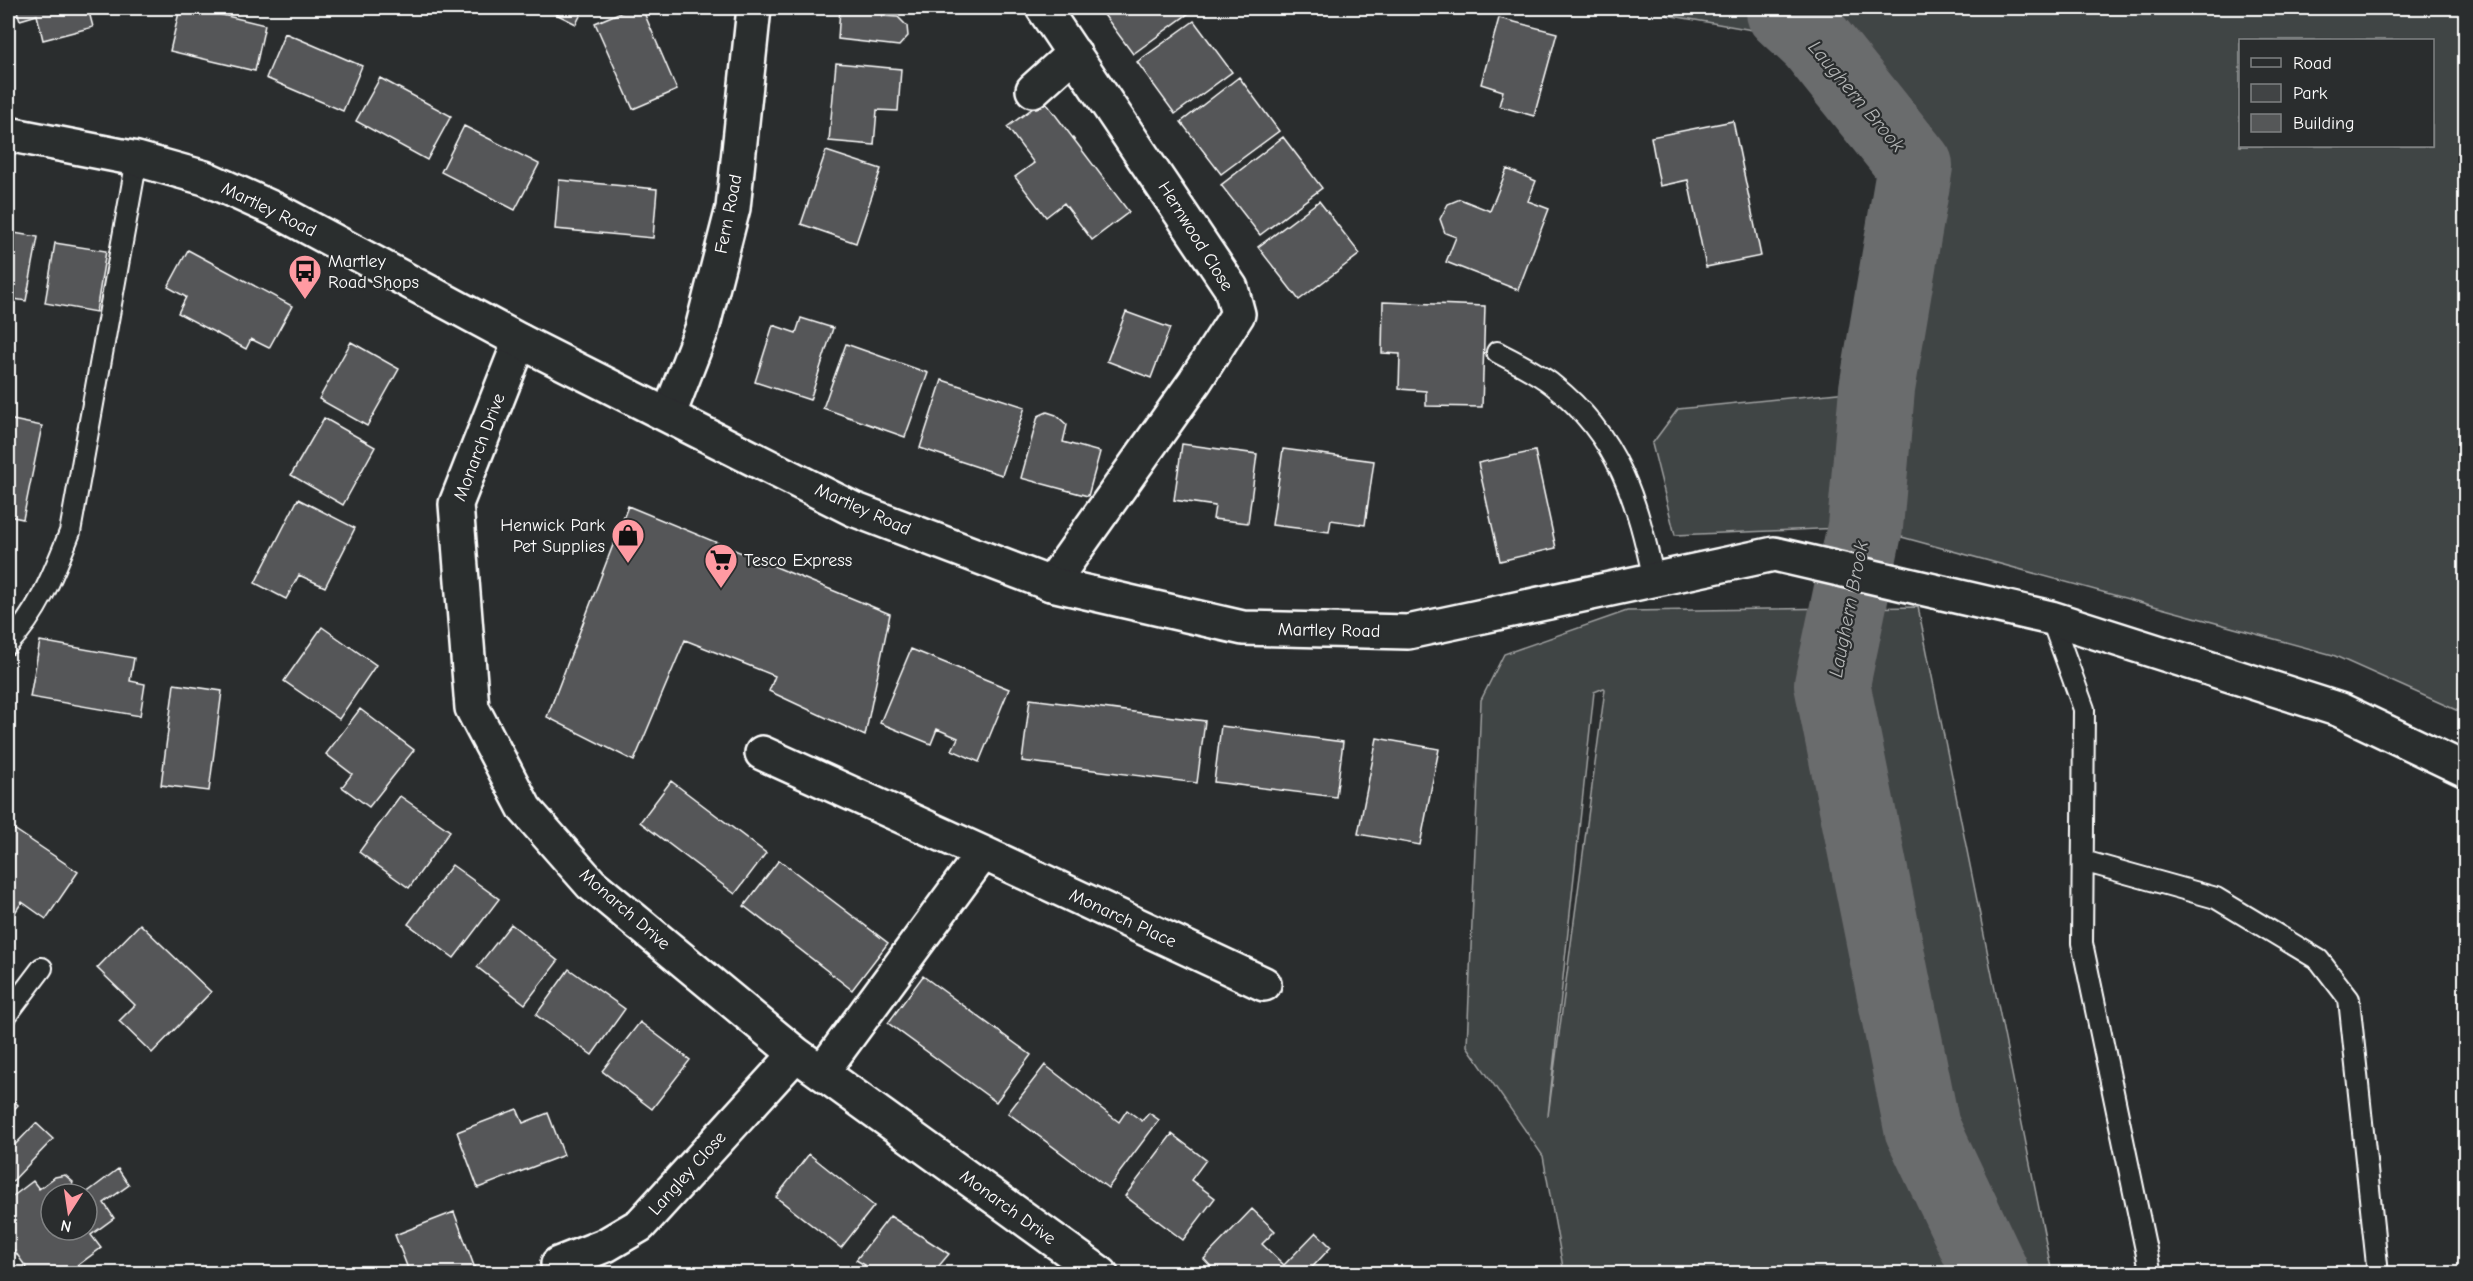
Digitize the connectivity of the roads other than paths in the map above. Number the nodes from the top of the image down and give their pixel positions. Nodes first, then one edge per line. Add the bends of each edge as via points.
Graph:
1 (754, 8) edge
2 (1043, 8) edge
3 (1074, 53) junction
4 (1033, 90) dead end
5 (8, 134) edge
6 (137, 159) junction
7 (520, 341) junction
8 (1497, 352) dead end
9 (669, 414) junction
10 (1654, 580) junction
11 (1051, 584) junction
12 (2051, 618) junction
13 (8, 644) edge
14 (762, 753) dead end
15 (2466, 770) edge
16 (983, 853) junction
17 (2082, 861) junction
18 (42, 968) dead end
19 (1263, 984) dead end
20 (8, 1013) edge
21 (809, 1063) junction
22 (558, 1264) dead end
23 (1101, 1274) edge
24 (2151, 1274) edge
25 (2378, 1274) edge

1 - 9 street, Fern Road via 733,208 702,329
2 - 3 street, Hernwood Close
3 - 4 street
3 - 11 street, Hernwood Close via 1231,288 1238,314
5 - 6 street, Martley Road
6 - 7 street, Martley Road via 205,178 274,209
6 - 13 lane via 70,532 27,624
7 - 9 street, Martley Road
7 - 21 street, Monarch Drive via 456,504 472,708 525,809 591,884
8 - 10 lane via 1551,383 1590,417 1611,449 1629,489
9 - 11 street, Martley Road via 852,509
10 - 11 street, Martley Road via 1408,632 1243,628
10 - 12 street, Martley Road via 1774,554
12 - 15 street via 2340,710
12 - 17 lane via 2084,709
14 - 16 street, Monarch Place
16 - 19 street, Monarch Place
16 - 21 street
17 - 24 lane via 2082,944
17 - 25 lane via 2216,898 2319,960 2349,999
18 - 20 lane
21 - 22 street, Langley Close via 640,1225 606,1245
21 - 23 street, Monarch Drive

